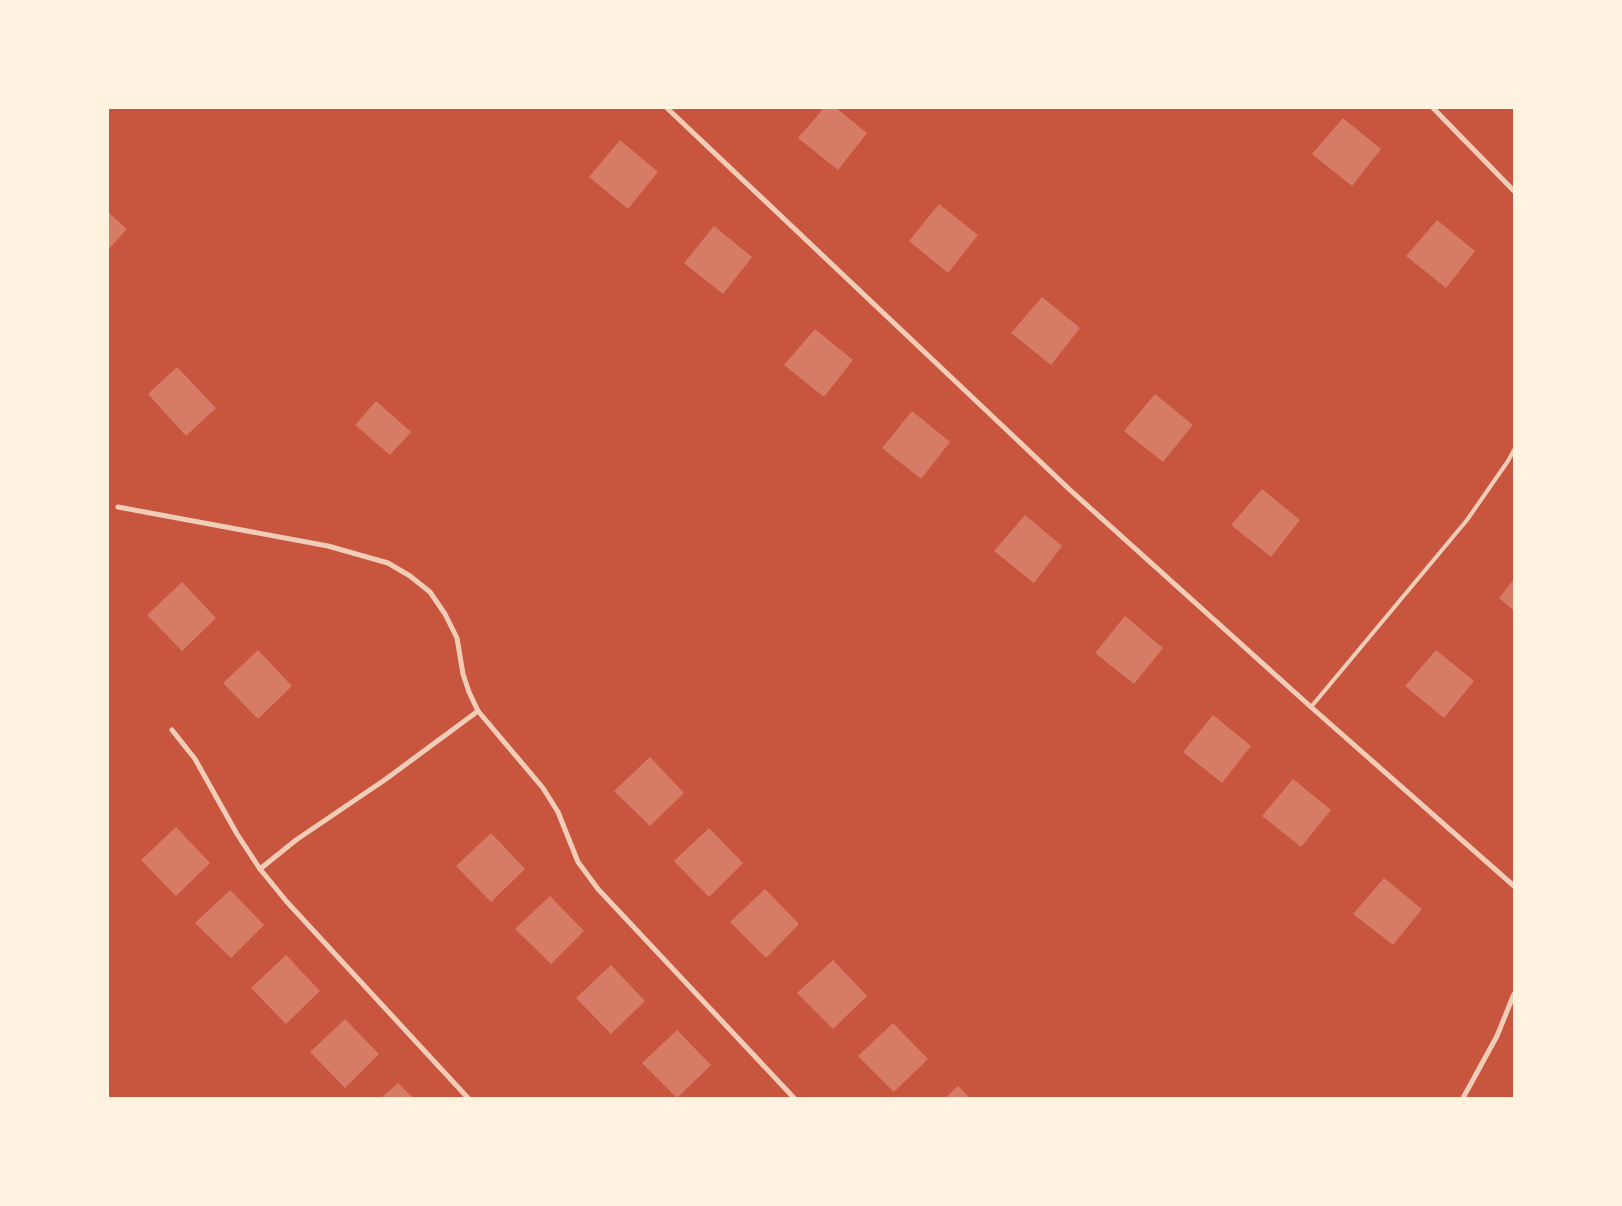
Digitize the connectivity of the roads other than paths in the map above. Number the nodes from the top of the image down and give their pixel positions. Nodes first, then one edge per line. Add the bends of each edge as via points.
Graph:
1 (667, 108) edge
2 (1433, 108) edge
3 (1514, 191) edge
4 (1514, 450) edge
5 (118, 507) dead end
6 (1311, 707) junction
7 (478, 711) junction
8 (172, 730) dead end
9 (260, 869) junction
10 (1514, 886) edge
11 (1514, 994) edge
12 (468, 1098) edge
13 (794, 1098) edge
14 (1462, 1098) edge

1 - 6 street via 1069,489
2 - 3 street
4 - 6 lane via 1467,520
5 - 7 street via 328,546 388,563 430,592 445,614 456,638 463,674
6 - 10 street
7 - 9 street
7 - 13 street via 543,788 558,812 578,862 598,888
8 - 9 street via 195,759
9 - 12 street
11 - 14 street via 1497,1036

